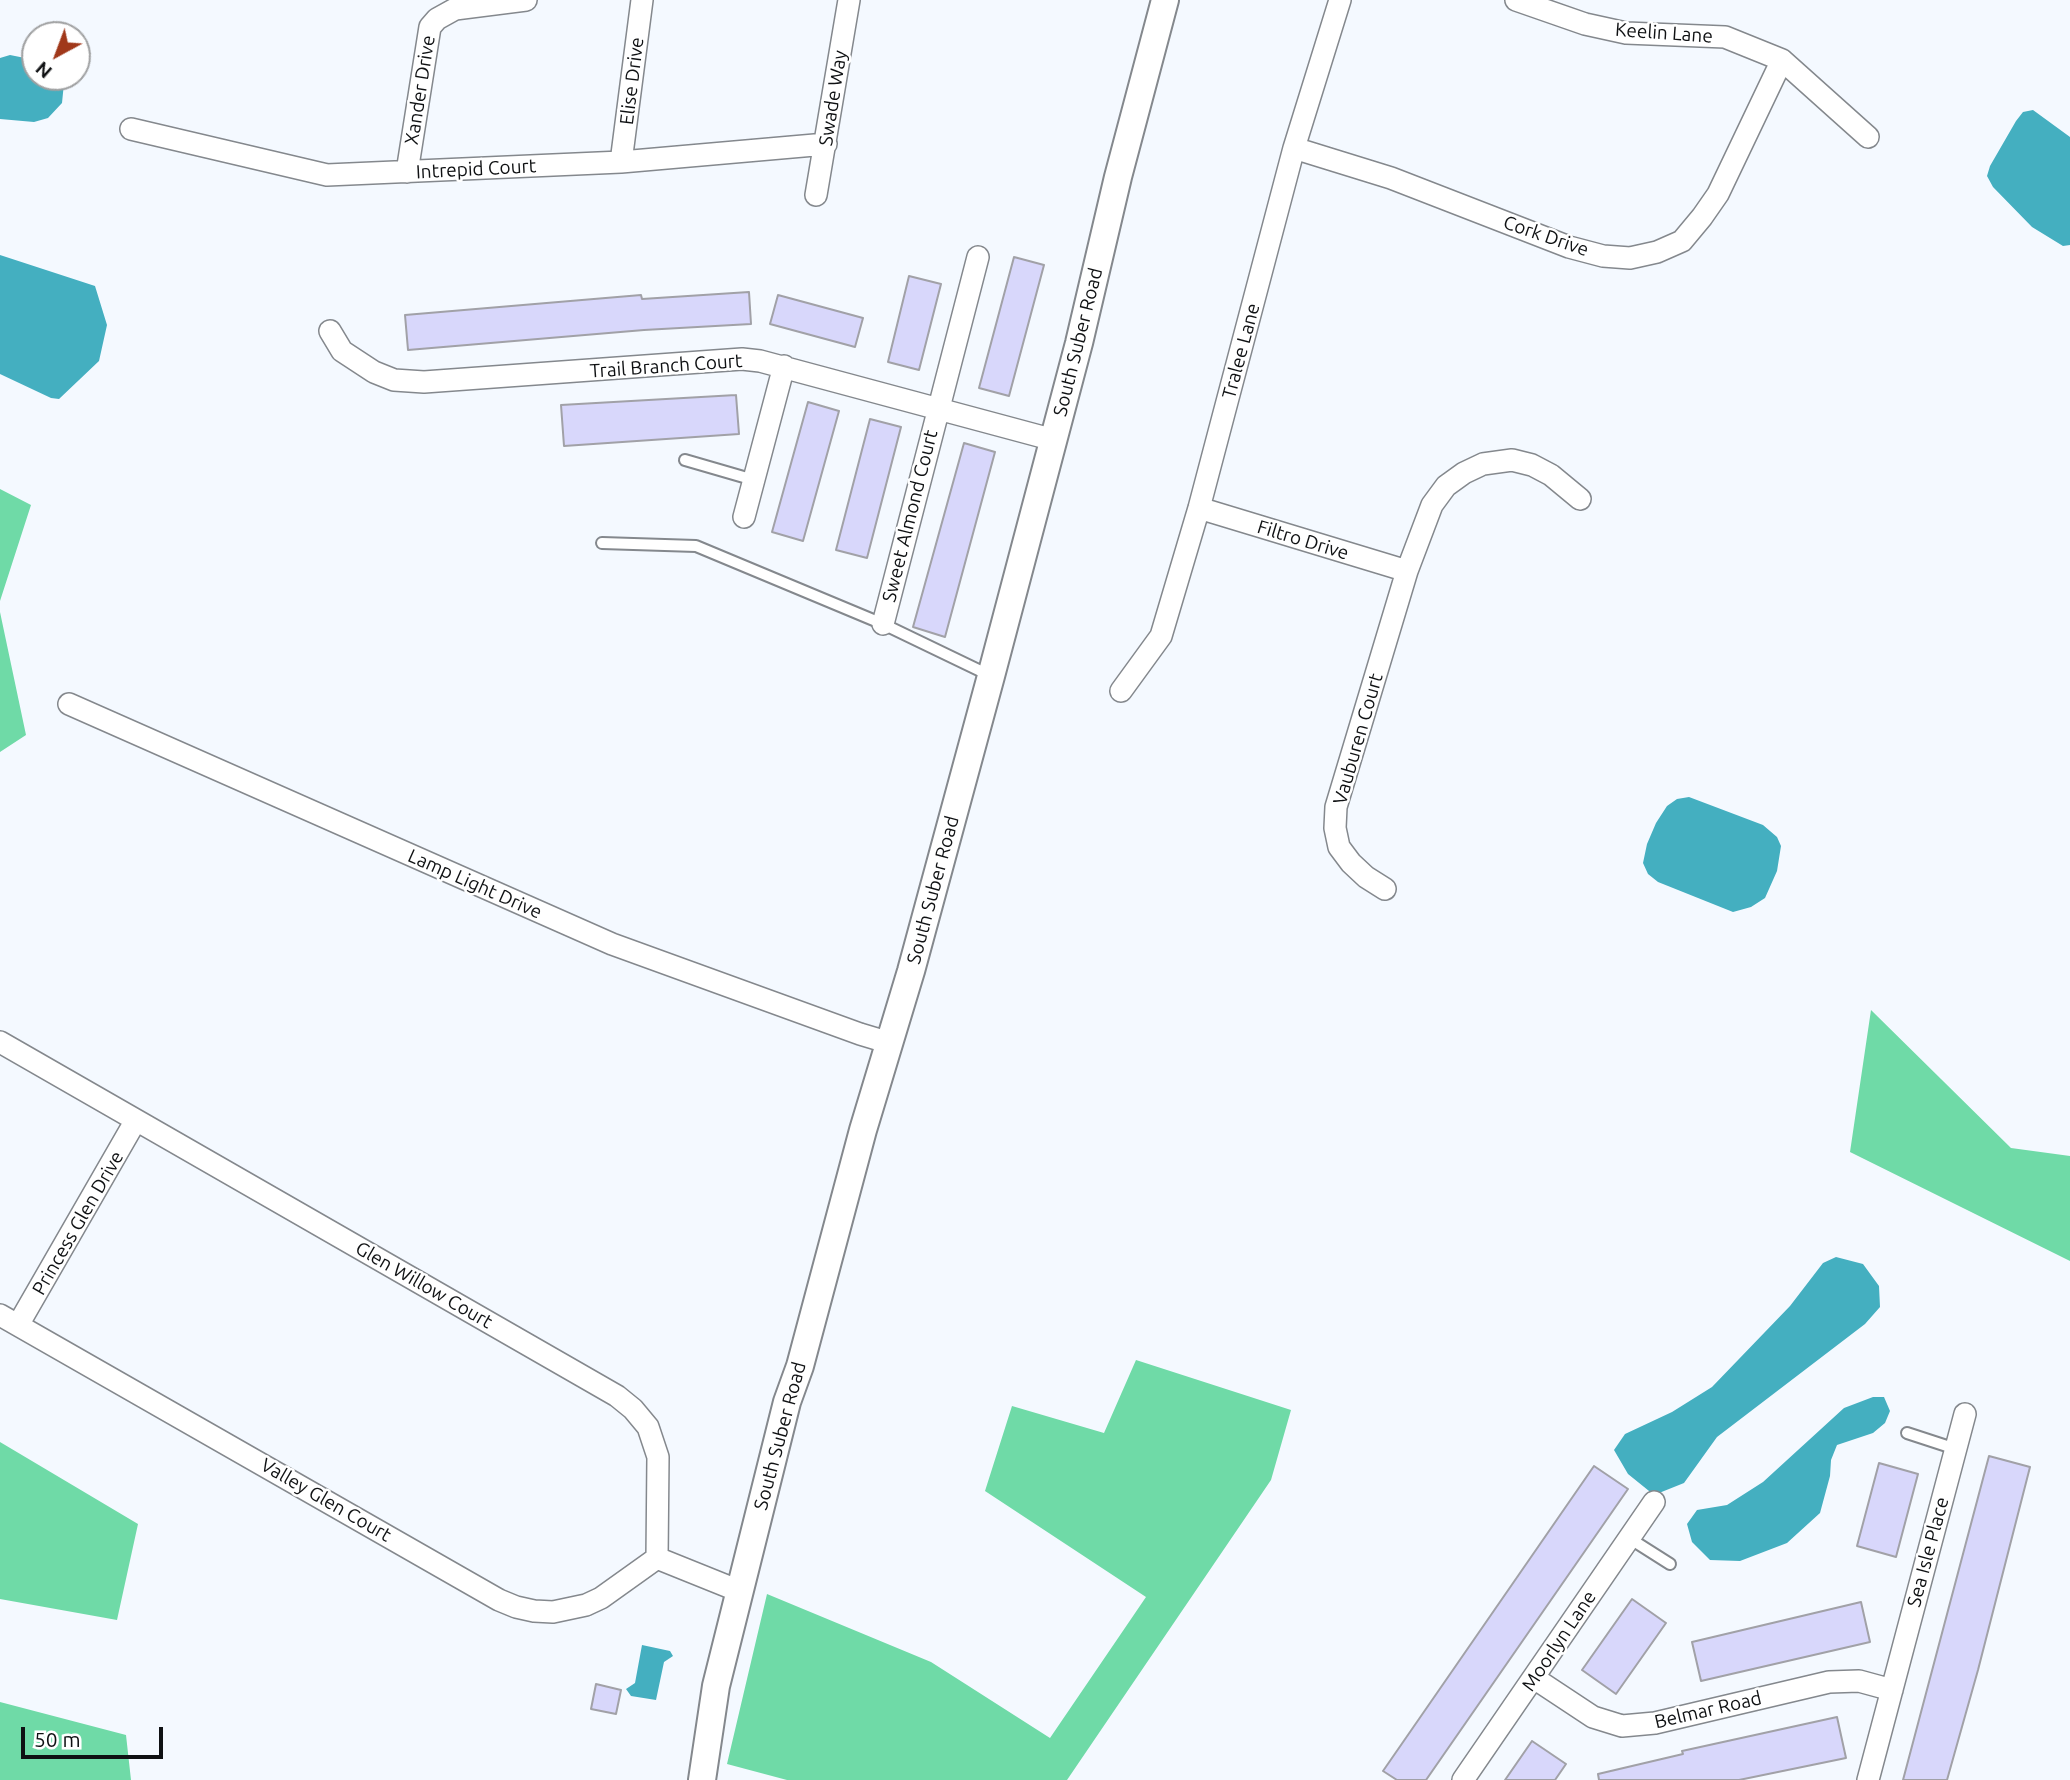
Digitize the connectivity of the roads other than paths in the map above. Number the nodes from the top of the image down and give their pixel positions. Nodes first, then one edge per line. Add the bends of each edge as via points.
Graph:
1 (526, 0) edge
2 (642, 0) edge
3 (849, 0) edge
4 (1165, 0) edge
5 (1340, 0) edge
6 (1516, 0) edge
7 (1782, 60) junction
8 (131, 129) dead end
9 (1868, 136) dead end
10 (826, 144) junction
11 (1294, 148) junction
12 (621, 162) junction
13 (407, 172) junction
14 (816, 195) dead end
15 (978, 257) dead end
16 (330, 331) dead end
17 (784, 366) junction
18 (937, 408) junction
19 (1054, 440) junction
20 (685, 460) dead end
21 (754, 480) junction
22 (1580, 499) dead end
23 (1199, 508) junction
24 (744, 517) dead end
25 (602, 543) dead end
26 (1408, 571) junction
27 (883, 624) junction
28 (990, 676) junction
29 (1121, 691) dead end
30 (69, 704) dead end
31 (1385, 889) dead end
32 (0, 1042) edge
33 (890, 1043) junction
34 (136, 1120) junction
35 (9, 1320) edge
36 (1965, 1414) dead end
37 (1907, 1433) dead end
38 (1956, 1449) junction
39 (1654, 1502) dead end
40 (1629, 1538) junction
41 (657, 1558) junction
42 (1670, 1564) dead end
43 (739, 1591) junction
44 (1534, 1678) junction
45 (1892, 1690) junction
46 (702, 1780) edge
47 (1463, 1780) edge
48 (1868, 1780) edge

1 - 13 street, Xander Drive via 455,9 430,27
2 - 12 street, Elise Drive
3 - 10 street, Swade Way
4 - 19 street, South Suber Road
5 - 11 street, Tralee Lane
6 - 7 street, Keelin Lane via 1626,33 1725,37
7 - 9 street, Keelin Lane
7 - 11 street, Cork Drive via 1703,217 1682,241 1630,258 1569,247 1391,178
8 - 13 street, Intrepid Court via 327,176
10 - 12 street, Intrepid Court
10 - 14 street, Swade Way
11 - 23 street, Tralee Lane
12 - 13 street, Intrepid Court
15 - 18 street, Sweet Almond Court
16 - 17 street, Trail Branch Court via 342,351 374,372 410,383 742,359
17 - 18 street, Trail Branch Court
17 - 21 street
18 - 19 street, Trail Branch Court
18 - 27 street, Sweet Almond Court
19 - 28 street, South Suber Road
20 - 21 lane
21 - 24 street
22 - 26 street, Vauburen Court via 1532,465 1512,460 1483,464 1439,494
23 - 26 street, Filtro Drive
23 - 29 street, Tralee Lane via 1161,636
25 - 27 lane via 696,546
26 - 31 street, Vauburen Court via 1336,807 1339,847 1366,877
27 - 28 lane
28 - 33 street, South Suber Road
30 - 33 street, Lamp Light Drive via 612,944
32 - 34 street, Glen Willow Court
33 - 43 street, South Suber Road via 787,1402
34 - 35 street, Princess Glen Drive
34 - 41 street, Glen Willow Court via 633,1409 648,1427 658,1457
35 - 41 street, Valley Glen Court via 516,1607 552,1612 586,1605
36 - 38 street, Sea Isle Place
37 - 38 lane
38 - 45 street, Sea Isle Place
39 - 40 street, Moorlyn Lane
40 - 42 lane
40 - 44 street, Moorlyn Lane
41 - 43 street
43 - 46 street, South Suber Road via 716,1686
44 - 45 street, Belmar Road via 1594,1717 1622,1726 1655,1723 1829,1682 1859,1681
44 - 47 street, Moorlyn Lane
45 - 48 street, Sea Isle Place

